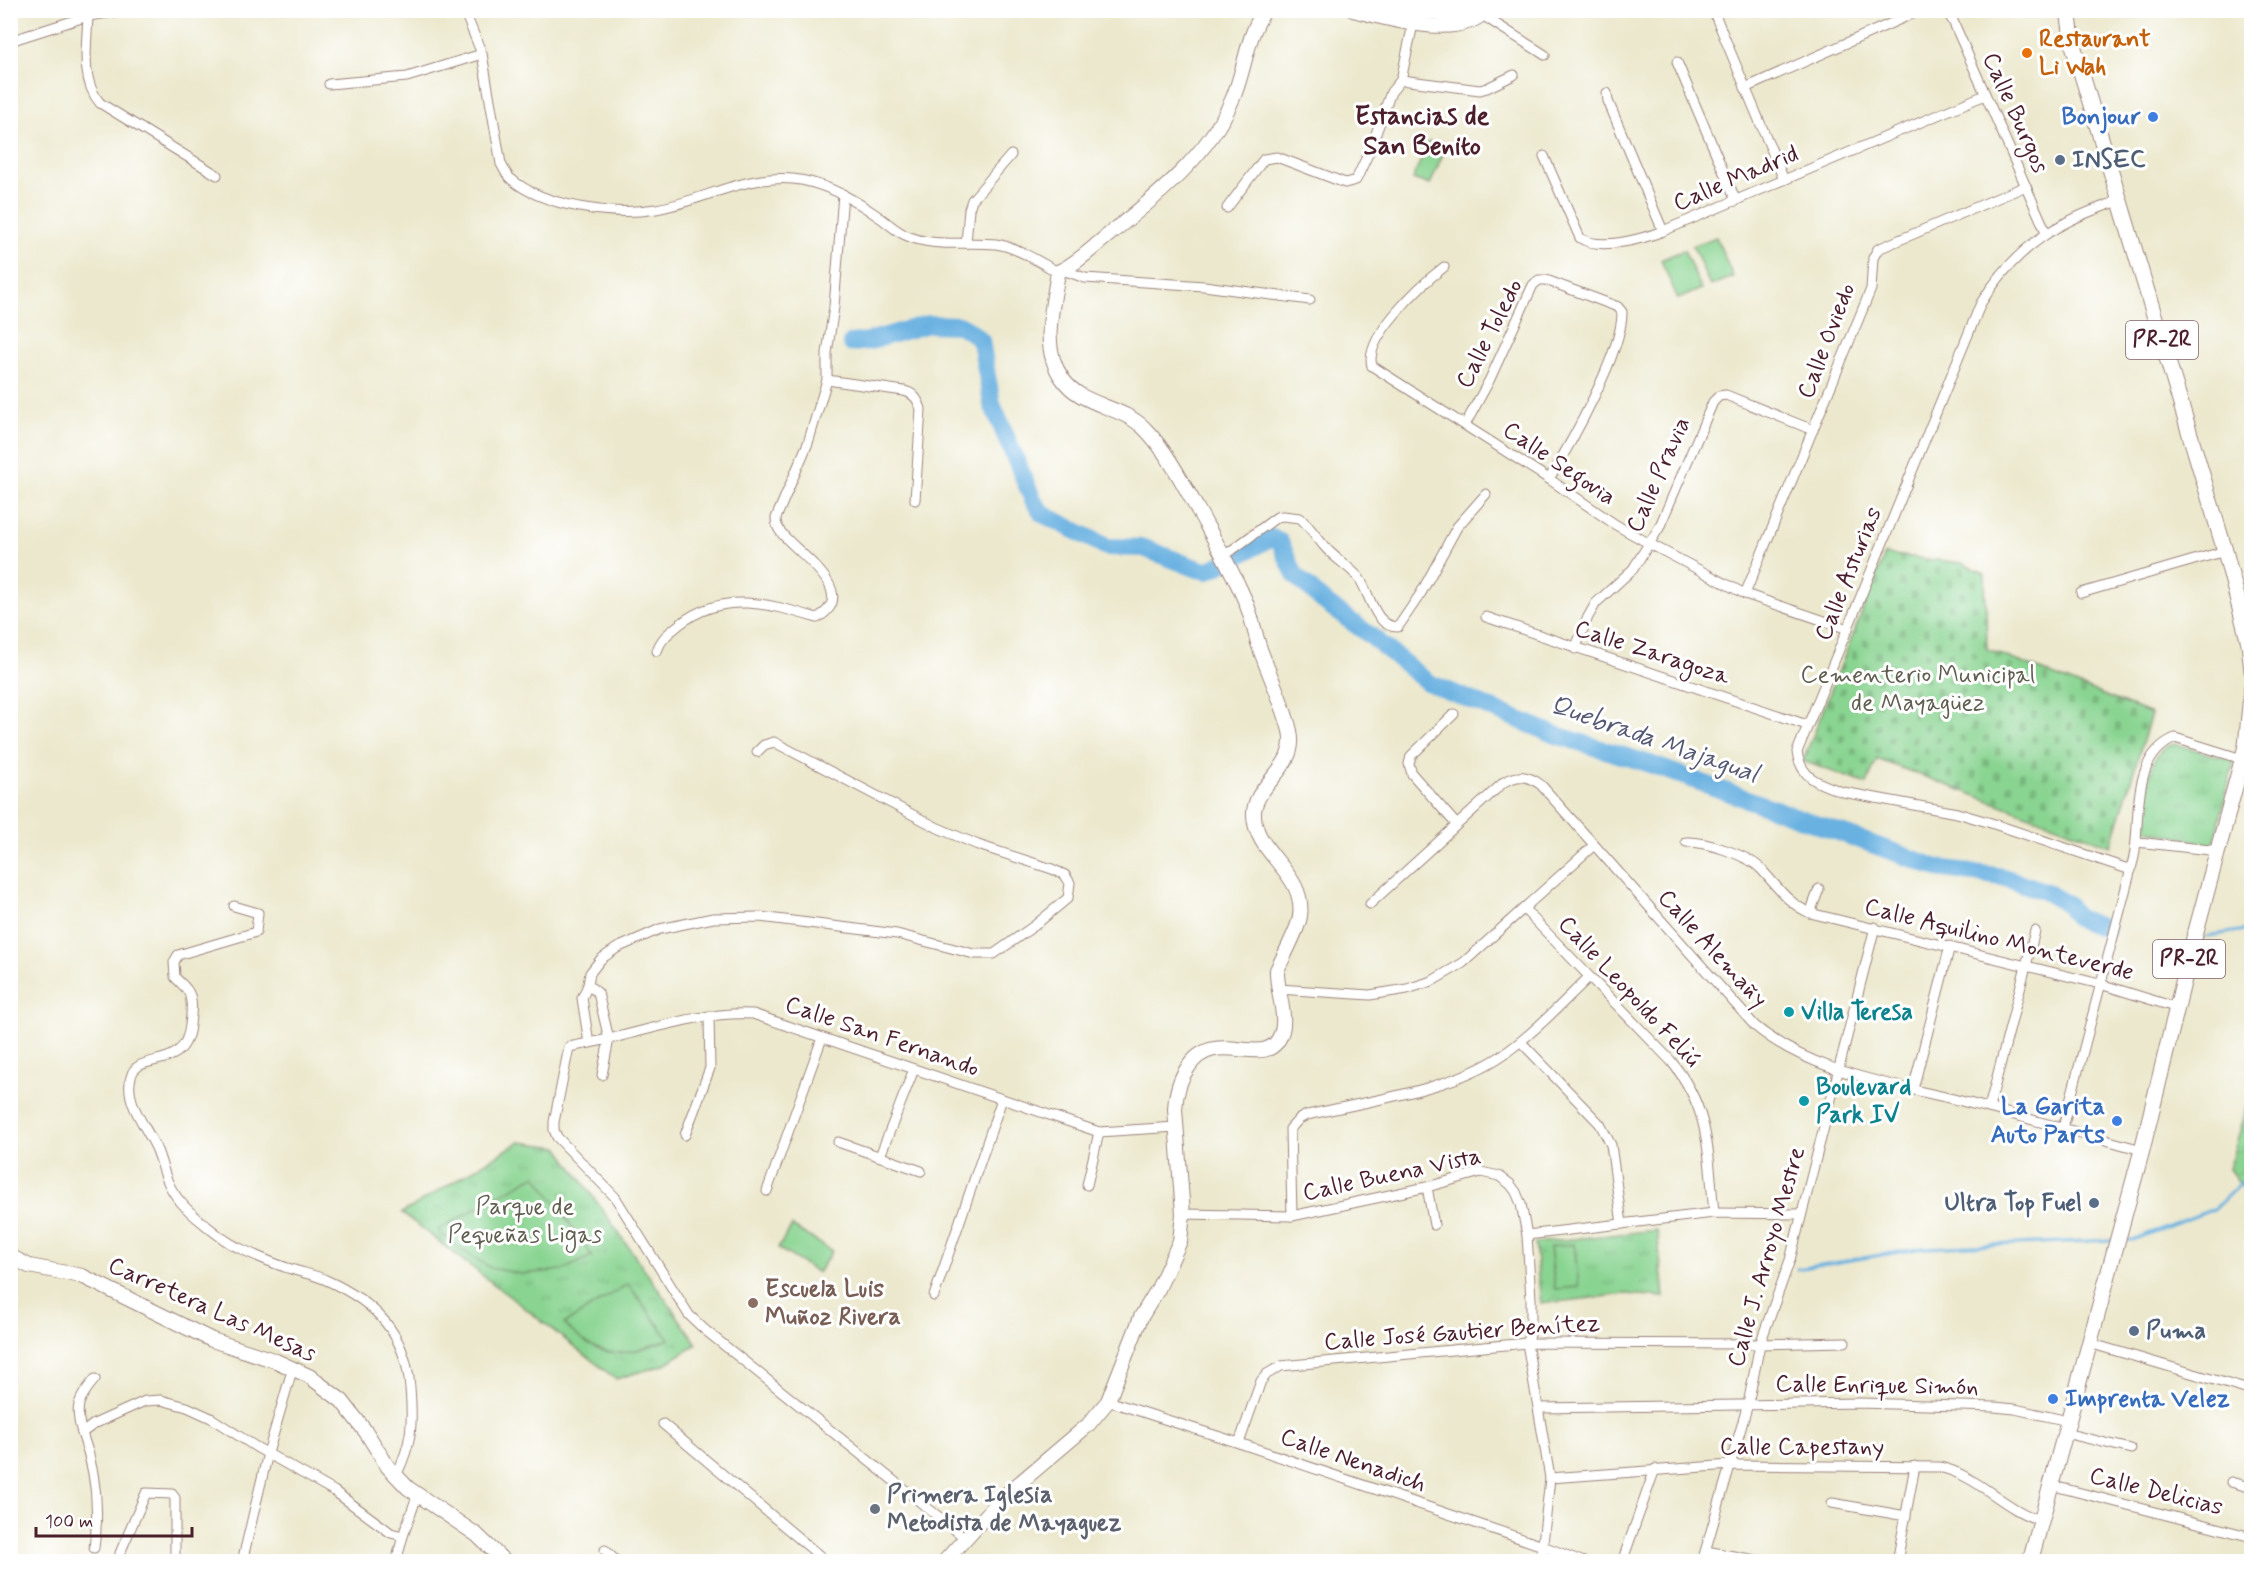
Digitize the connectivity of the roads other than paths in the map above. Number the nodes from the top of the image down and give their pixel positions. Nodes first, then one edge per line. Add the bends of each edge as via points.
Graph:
1 (128, 10) edge
2 (464, 10) edge
3 (1265, 10) edge
4 (1353, 10) edge
5 (1713, 10) edge
6 (1921, 10) edge
7 (1946, 10) edge
8 (2068, 10) edge
9 (87, 13) edge
10 (1484, 13) edge
11 (1413, 24) junction
12 (10, 41) edge
13 (482, 54) junction
14 (1545, 55) dead end
15 (1677, 62) dead end
16 (1514, 75) dead end
17 (1401, 80) junction
18 (329, 84) dead end
19 (1745, 88) junction
20 (1607, 93) dead end
21 (1985, 95) junction
22 (1011, 155) dead end
23 (1544, 156) dead end
24 (217, 175) dead end
25 (1784, 180) junction
26 (2026, 186) junction
27 (843, 194) junction
28 (1736, 201) junction
29 (2120, 201) junction
30 (1227, 208) dead end
31 (1663, 231) junction
32 (2046, 232) junction
33 (966, 243) junction
34 (1444, 267) dead end
35 (1060, 271) junction
36 (1310, 300) dead end
37 (827, 380) junction
38 (1465, 425) junction
39 (1813, 430) junction
40 (1549, 479) junction
41 (1486, 494) dead end
42 (915, 500) dead end
43 (1650, 544) junction
44 (2225, 551) junction
45 (1224, 556) junction
46 (2081, 593) dead end
47 (1745, 594) junction
48 (1486, 617) dead end
49 (1848, 629) junction
50 (1575, 649) junction
51 (657, 651) dead end
52 (2252, 671) edge
53 (2252, 684) edge
54 (1454, 714) dead end
55 (1807, 725) junction
56 (2247, 749) edge
57 (757, 753) dead end
58 (1456, 824) junction
59 (1686, 842) dead end
60 (2137, 842) junction
61 (1593, 846) junction
62 (2219, 851) junction
63 (2131, 870) junction
64 (1819, 889) dead end
65 (1370, 904) dead end
66 (234, 906) dead end
67 (1524, 909) junction
68 (1810, 913) junction
69 (1875, 927) junction
70 (2035, 931) dead end
71 (1950, 946) junction
72 (2026, 965) junction
73 (1589, 977) junction
74 (588, 984) junction
75 (2100, 984) junction
76 (1278, 989) junction
77 (2178, 1008) junction
78 (709, 1016) junction
79 (822, 1038) junction
80 (609, 1039) junction
81 (589, 1042) junction
82 (1521, 1042) junction
83 (914, 1069) junction
84 (1838, 1070) junction
85 (602, 1075) dead end
86 (1913, 1089) junction
87 (1002, 1099) junction
88 (1989, 1108) junction
89 (1176, 1127) junction
90 (2063, 1128) junction
91 (1099, 1132) junction
92 (685, 1135) dead end
93 (838, 1142) dead end
94 (2142, 1150) junction
95 (880, 1156) junction
96 (921, 1171) dead end
97 (1087, 1185) dead end
98 (1427, 1187) junction
99 (767, 1191) dead end
100 (1714, 1213) junction
101 (1184, 1214) junction
102 (1801, 1214) junction
103 (1292, 1216) junction
104 (1622, 1224) junction
105 (1434, 1225) dead end
106 (1527, 1235) junction
107 (10, 1256) edge
108 (934, 1296) dead end
109 (1845, 1342) dead end
110 (2089, 1342) junction
111 (1527, 1344) junction
112 (1760, 1344) junction
113 (293, 1367) junction
114 (95, 1379) dead end
115 (2252, 1390) edge
116 (1108, 1401) junction
117 (1748, 1404) junction
118 (1540, 1408) junction
119 (663, 1424) dead end
120 (2067, 1427) junction
121 (82, 1433) junction
122 (1239, 1443) junction
123 (2131, 1449) dead end
124 (268, 1453) junction
125 (1731, 1465) junction
126 (1916, 1466) junction
127 (1655, 1469) junction
128 (396, 1476) junction
129 (1550, 1478) junction
130 (2231, 1482) dead end
131 (2050, 1485) junction
132 (2252, 1488) edge
133 (417, 1496) junction
134 (1832, 1503) dead end
135 (1906, 1516) junction
136 (2040, 1520) junction
137 (403, 1536) junction
138 (2252, 1537) edge
139 (964, 1538) junction
140 (1543, 1546) junction
141 (94, 1548) dead end
142 (605, 1550) dead end
143 (1706, 1551) junction
144 (120, 1553) dead end
145 (175, 1562) edge
146 (242, 1562) edge
147 (396, 1562) edge
148 (505, 1562) edge
149 (616, 1562) edge
150 (827, 1562) edge
151 (944, 1562) edge
152 (1541, 1562) edge
153 (1584, 1562) edge
154 (1622, 1562) edge
155 (1702, 1562) edge
156 (1766, 1562) edge
157 (1897, 1562) edge
158 (2030, 1562) edge

1 - 9 street
2 - 13 street
3 - 35 street via 1256,22 1232,102 1202,147 1148,203
4 - 11 street
5 - 19 street
6 - 19 street
7 - 21 street, Calle Burgos
8 - 29 main road, PR-2R via 2073,45
9 - 12 street
9 - 24 street via 87,70 92,94
10 - 11 street via 1460,25
10 - 14 street
11 - 17 street
13 - 18 street via 407,77
13 - 27 street via 501,164 510,178 540,196 585,207 638,211 672,206 754,179 812,182
15 - 28 street
16 - 17 street via 1479,90
17 - 30 street via 1391,92 1356,180 1345,183 1269,157
19 - 25 street
20 - 31 street
21 - 25 street, Calle Madrid
21 - 26 street, Calle Burgos
22 - 33 street via 972,200
23 - 31 street, Calle Madrid via 1580,238 1598,244
25 - 28 street, Calle Madrid
26 - 32 street, Calle Burgos
26 - 39 street, Calle Oviedo via 1878,249 1873,258 1871,290
27 - 33 street via 903,235
27 - 37 street
28 - 31 street, Calle Madrid
29 - 32 street, Calle Asturias via 2088,211
29 - 44 main road, PR-2R
32 - 49 street, Calle Asturias via 2008,267 1981,303
33 - 35 street via 998,244
34 - 38 street, Calle Segovia via 1401,308 1372,348 1370,360 1378,371
35 - 36 street via 1085,278 1204,286
35 - 45 street via 1049,333 1050,352 1061,378 1071,389 1143,427 1172,462
37 - 42 street via 904,391 919,403
37 - 51 street via 808,443 776,518 779,531 823,572 830,587 828,610 817,618 794,611 726,603 691,615 665,636
38 - 40 street, Calle Segovia
38 - 40 street, Calle Toledo via 1539,279 1618,307 1622,312 1620,331 1601,380
39 - 43 street, Calle Pravia via 1726,395 1719,396
39 - 47 street, Calle Oviedo
40 - 43 street, Calle Segovia
41 - 45 street via 1457,527 1397,627 1378,615 1358,578 1300,518 1277,518
43 - 47 street, Calle Segovia
43 - 50 street, Calle Pravia via 1634,569 1596,603
44 - 46 street
44 - 52 main road, PR-2R
45 - 76 street via 1245,600 1292,741 1288,757 1257,800 1253,813 1258,832 1294,881 1299,898 1300,917 1277,970
47 - 49 street, Calle Segovia
48 - 50 street, Calle Zaragoza
49 - 55 street, Calle Asturias
50 - 55 street, Calle Zaragoza
53 - 56 main road, PR-2R
54 - 58 street via 1414,752 1409,764 1412,774
55 - 63 street, Calle Asturias via 1797,752 1801,768 1826,786 1991,822
56 - 60 street via 2175,738 2162,746 2150,761 2139,794
56 - 62 main road, PR-2R
57 - 74 street via 774,742 938,828 1065,875 1070,883 1068,898 994,954 974,954 897,934 760,917 687,922 617,948 594,967
58 - 61 street, Calle Alemañy via 1504,782 1512,777 1526,777 1540,785
58 - 65 street, Calle Alemañy
59 - 68 street, Calle Aquilino Monteverde via 1747,859 1760,867 1786,898
60 - 62 street
60 - 63 street
61 - 67 street
61 - 84 street, Calle Alemañy via 1755,1026 1778,1044
62 - 77 main road, PR-2R
63 - 75 street
64 - 68 street
66 - 128 street via 258,913 256,932 178,955 174,962 175,977 189,991 191,1005 189,1036 179,1050 135,1068 131,1095 169,1184 192,1215 236,1247 327,1280 354,1295 394,1332 409,1375 411,1419 410,1443
67 - 73 street, Calle Leopoldo Feliú
67 - 76 street via 1463,963 1419,986 1371,995
68 - 69 street, Calle Aquilino Monteverde
69 - 71 street, Calle Aquilino Monteverde
69 - 84 street, Calle J. Arroyo Mestre
70 - 72 street
71 - 72 street, Calle Aquilino Monteverde
71 - 86 street
72 - 75 street, Calle Aquilino Monteverde
72 - 88 street
73 - 82 street
73 - 100 street, Calle Leopoldo Feliú via 1686,1079 1706,1130
74 - 80 street via 598,993
74 - 81 street via 582,998
75 - 77 street, Calle Aquilino Monteverde
75 - 90 street
76 - 89 street via 1283,1027 1279,1039 1258,1051 1211,1048 1197,1055 1179,1083
77 - 94 main road, PR-2R
78 - 79 street, Calle San Fernando via 753,1014
78 - 80 street, Calle San Fernando
78 - 92 street via 710,1068
79 - 83 street, Calle San Fernando
79 - 99 street
80 - 81 street, Calle San Fernando
80 - 85 street
81 - 139 street via 569,1047 554,1130 615,1197 689,1315
82 - 103 street via 1488,1064 1449,1081 1299,1119 1290,1129
82 - 104 street via 1607,1135
83 - 87 street, Calle San Fernando
83 - 95 street
84 - 86 street, Calle Alemañy
84 - 102 street, Calle J. Arroyo Mestre
86 - 88 street, Calle Alemañy
87 - 91 street, Calle San Fernando
87 - 108 street
88 - 90 street, Calle Alemañy
89 - 91 street, Calle San Fernando
89 - 101 street
90 - 94 street, Calle Alemañy
91 - 97 street
93 - 95 street
94 - 110 main road, PR-2R
95 - 96 street
98 - 103 street, Calle Buena Vista
98 - 105 street
98 - 106 street, Calle Buena Vista via 1481,1172 1499,1176 1516,1192
100 - 102 street
100 - 104 street
101 - 103 street, Calle Buena Vista
101 - 116 street via 1180,1241 1141,1317
102 - 112 street, Calle J. Arroyo Mestre via 1790,1260
104 - 106 street
106 - 111 street, Calle Buena Vista via 1531,1332
107 - 113 street, Carretera Las Mesas via 29,1266 82,1276 212,1340
109 - 112 street, Calle José Gautier Benítez
110 - 115 street
110 - 120 main road, PR-2R
111 - 112 street, Calle José Gautier Benítez
111 - 118 street, Calle Buena Vista
111 - 122 street, Calle José Gautier Benítez via 1281,1366 1262,1381
112 - 117 street, Calle J. Arroyo Mestre
113 - 124 street
113 - 128 street, Carretera Las Mesas via 342,1401
114 - 121 street via 78,1406
116 - 122 street, Calle Nenadich
116 - 139 street via 1096,1418 1002,1498
117 - 118 street, Calle Enrique Simón
117 - 120 street, Calle Enrique Simón via 1994,1407 2025,1411
117 - 125 street, Calle J. Arroyo Mestre
118 - 129 street, Calle Buena Vista
119 - 150 street
120 - 123 street, Calle Enrique Simón
120 - 131 main road, PR-2R
121 - 124 street via 132,1406 161,1400 198,1412
121 - 141 street via 94,1475 98,1512
122 - 140 street, Calle Nenadich
124 - 137 street via 346,1499 391,1533
124 - 146 street
125 - 126 street, Calle Capestany
125 - 127 street, Calle Capestany
125 - 143 street, Calle J. Arroyo Mestre
126 - 135 street
126 - 136 street, Calle Capestany via 1959,1472 2016,1510
127 - 129 street, Calle Capestany
127 - 154 street
128 - 133 street, Carretera Las Mesas
129 - 140 street, Calle Buena Vista
130 - 132 street
131 - 136 main road, PR-2R
131 - 138 street, Calle Delicias
133 - 137 street
133 - 148 street, Carretera Las Mesas via 477,1535
134 - 135 street
135 - 157 street
136 - 158 main road, PR-2R
137 - 147 street
139 - 151 street
140 - 152 street, Calle Buena Vista
140 - 153 street, Calle Nenadich
142 - 149 street
143 - 155 street, Calle J. Arroyo Mestre
143 - 156 street
144 - 145 street via 146,1493 167,1493 175,1498

